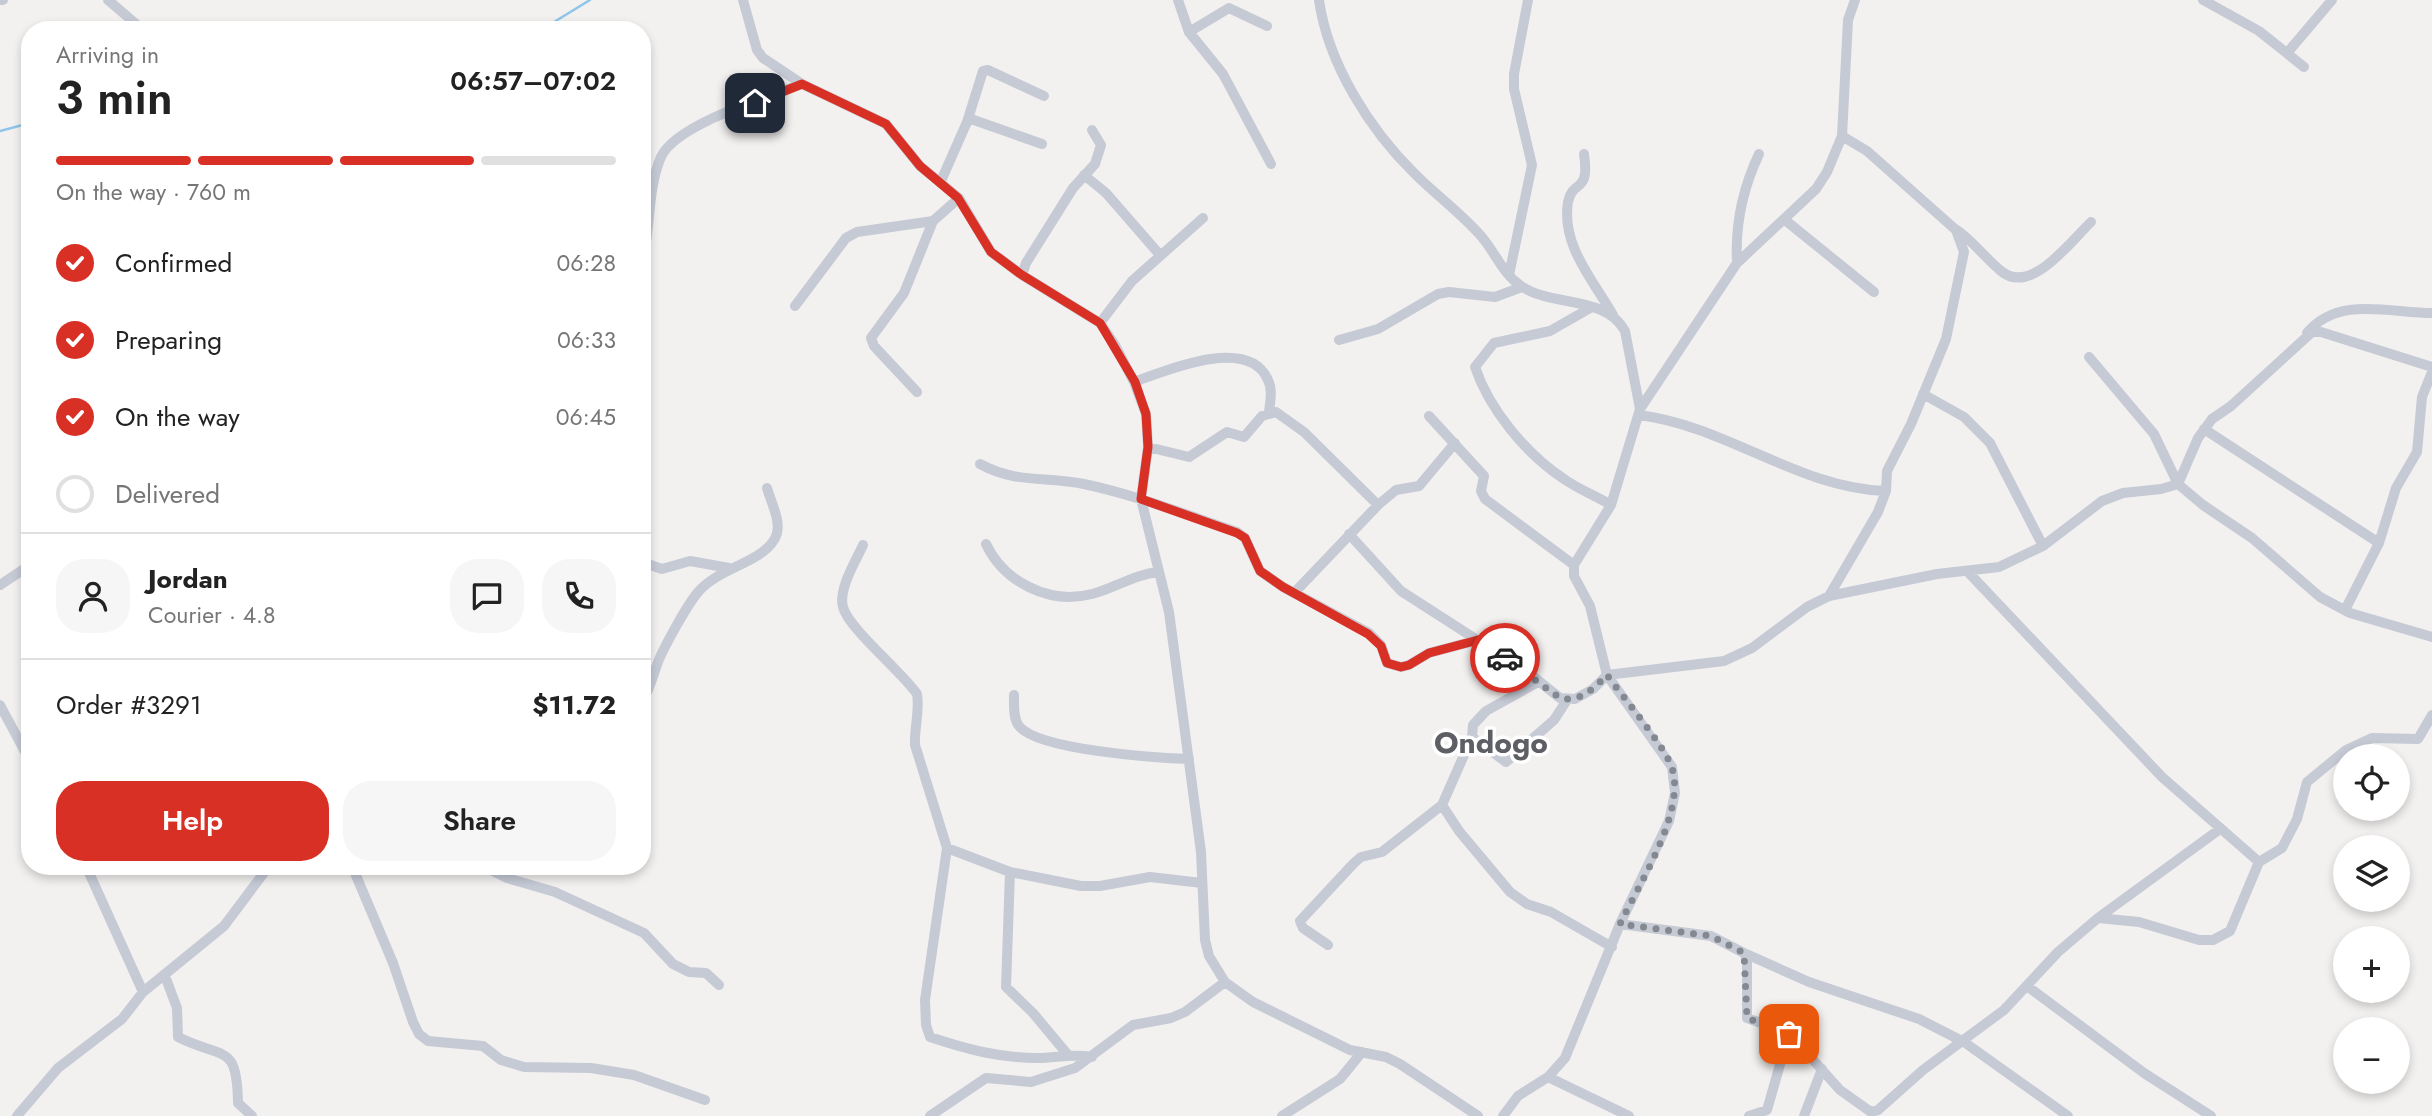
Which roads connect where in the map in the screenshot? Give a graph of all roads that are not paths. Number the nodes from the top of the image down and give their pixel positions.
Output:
1 (108, 0) edge
2 (743, 0) edge
3 (1178, 0) edge
4 (1319, 0) edge
5 (1528, 0) edge
6 (1855, 0) edge
7 (2203, 0) edge
8 (2332, 0) edge
9 (132, 21) edge
10 (1267, 26) dead end
11 (1189, 32) junction
12 (2288, 52) junction
13 (2304, 67) dead end
14 (802, 84) junction
15 (1044, 96) dead end
16 (967, 122) junction
17 (1092, 130) dead end
18 (1842, 136) junction
19 (1042, 144) dead end
20 (1759, 154) dead end
21 (1584, 155) dead end
22 (1271, 164) dead end
23 (1084, 175) junction
24 (941, 181) junction
25 (958, 198) junction
26 (651, 207) edge
27 (1203, 218) dead end
28 (1785, 220) junction
29 (933, 221) junction
30 (2091, 222) dead end
31 (1956, 230) junction
32 (1160, 255) junction
33 (1737, 263) junction
34 (1022, 275) junction
35 (1509, 275) junction
36 (1522, 287) junction
37 (1874, 292) dead end
38 (795, 306) dead end
39 (1592, 307) junction
40 (2432, 313) edge
41 (1613, 315) junction
42 (1100, 323) junction
43 (2305, 337) junction
44 (1339, 341) dead end
45 (2089, 356) dead end
46 (2432, 369) edge
47 (1135, 382) junction
48 (917, 392) dead end
49 (1923, 394) junction
50 (1269, 412) junction
51 (1639, 412) junction
52 (1429, 416) dead end
53 (2204, 429) junction
54 (1455, 443) junction
55 (1148, 447) junction
56 (980, 464) dead end
57 (2178, 484) junction
58 (767, 488) dead end
59 (1886, 491) junction
60 (1141, 499) junction
61 (1378, 505) junction
62 (1611, 505) junction
63 (1349, 534) junction
64 (2379, 543) junction
65 (986, 544) dead end
66 (863, 545) dead end
67 (2043, 547) junction
68 (651, 565) edge
69 (1574, 565) junction
70 (729, 568) junction
71 (21, 571) edge
72 (1159, 572) junction
73 (1968, 572) junction
74 (0, 585) edge
75 (1294, 593) junction
76 (1829, 596) junction
77 (2345, 611) junction
78 (2432, 637) edge
79 (1478, 640) junction
80 (1607, 675) junction
81 (1538, 682) junction
82 (651, 687) edge
83 (1014, 695) dead end
84 (1567, 699) junction
85 (0, 705) edge
86 (2432, 715) edge
87 (1472, 737) junction
88 (21, 744) edge
89 (1189, 759) junction
90 (1442, 805) junction
91 (2220, 829) junction
92 (947, 848) junction
93 (2259, 862) junction
94 (1010, 872) junction
95 (90, 875) edge
96 (262, 875) edge
97 (356, 875) edge
98 (501, 875) edge
99 (1202, 883) junction
100 (2098, 918) junction
101 (1620, 924) junction
102 (1328, 945) dead end
103 (1612, 947) junction
104 (1744, 953) junction
105 (165, 976) junction
106 (1225, 982) junction
107 (719, 985) dead end
108 (2027, 986) junction
109 (143, 992) junction
110 (1789, 1034) junction
111 (1964, 1042) junction
112 (1362, 1052) junction
113 (1068, 1055) junction
114 (1092, 1057) junction
115 (1822, 1069) junction
116 (1548, 1077) junction
117 (705, 1100) dead end
118 (17, 1116) edge
119 (252, 1116) edge
120 (930, 1116) edge
121 (1282, 1116) edge
122 (1478, 1116) edge
123 (1503, 1116) edge
124 (1629, 1116) edge
125 (1749, 1116) edge
126 (1804, 1116) edge
127 (2068, 1116) edge
128 (2211, 1116) edge

1 - 9 street
2 - 14 street
3 - 11 street
4 - 35 street
5 - 35 street
6 - 18 street
7 - 12 street
8 - 12 street
10 - 11 street
11 - 22 street
12 - 13 street
14 - 24 street
14 - 26 street
15 - 16 street
16 - 19 street
16 - 24 street
17 - 23 street
18 - 28 street
18 - 31 street
20 - 33 street
21 - 41 street
23 - 32 street
23 - 34 street
24 - 25 street
25 - 29 street
25 - 34 street
27 - 32 street
28 - 33 street
28 - 37 street
29 - 38 street
29 - 48 street
30 - 31 street
31 - 49 street
32 - 42 street
33 - 51 street
34 - 42 street
35 - 36 street
36 - 39 street
36 - 44 street
39 - 41 street
39 - 62 street
40 - 43 street
41 - 51 street
42 - 47 street
43 - 46 street
43 - 53 street
45 - 57 street
46 - 64 street
47 - 50 street
47 - 55 street
49 - 59 street
49 - 67 street
50 - 55 street
50 - 61 street
51 - 59 street
51 - 62 street
52 - 54 street
53 - 57 street
53 - 64 street
54 - 61 street
54 - 69 street
55 - 60 street
56 - 60 street
57 - 67 street
57 - 77 street
58 - 70 street
59 - 76 street
60 - 72 street
60 - 75 street
61 - 63 street
62 - 69 street
63 - 75 street
63 - 79 street
64 - 77 street
65 - 72 street
66 - 92 street
67 - 73 street
68 - 70 street
69 - 80 street
70 - 82 street
71 - 74 street
72 - 89 street
73 - 76 street
73 - 91 street
75 - 79 street
76 - 80 street
77 - 78 street
79 - 81 street
80 - 84 street
80 - 101 street
81 - 84 street
81 - 87 street
83 - 89 street
84 - 87 street
85 - 88 street
86 - 93 street
87 - 90 street
89 - 99 street
90 - 102 street
90 - 103 street
91 - 93 street
91 - 100 street
92 - 94 street
92 - 113 street
93 - 100 street
94 - 99 street
94 - 113 street
95 - 109 street
96 - 105 street
97 - 117 street
98 - 107 street
99 - 106 street
100 - 108 street
101 - 103 street
101 - 104 street
103 - 116 street
104 - 110 street
104 - 111 street
105 - 109 street
105 - 119 street
106 - 112 street
106 - 114 street
108 - 111 street
108 - 128 street
109 - 118 street
110 - 115 street
110 - 125 street
111 - 115 street
111 - 127 street
112 - 121 street
112 - 122 street
113 - 114 street
114 - 120 street
115 - 126 street
116 - 123 street
116 - 124 street

